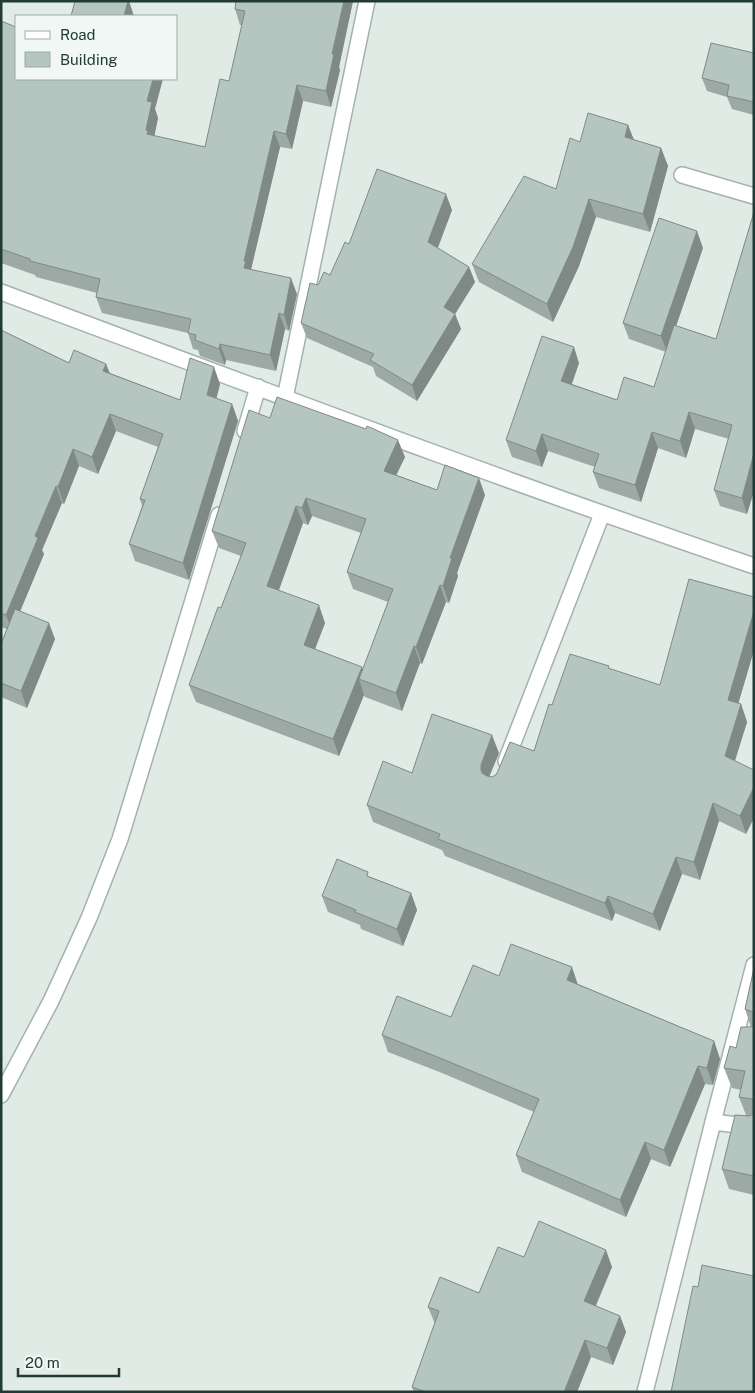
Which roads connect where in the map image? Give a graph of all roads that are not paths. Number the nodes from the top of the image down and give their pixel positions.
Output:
1 (367, 1) edge
2 (682, 175) dead end
3 (754, 196) edge
4 (1, 292) edge
5 (258, 387) junction
6 (284, 398) junction
7 (241, 444) edge
8 (224, 500) edge
9 (602, 514) junction
10 (754, 566) edge
11 (500, 776) edge
12 (754, 965) edge
13 (735, 1036) junction
14 (754, 1039) edge
15 (1, 1095) edge
16 (713, 1122) junction
17 (754, 1127) edge
18 (645, 1392) edge

1 - 6 street
2 - 3 street
4 - 5 street
5 - 6 street
5 - 7 street
6 - 9 street
8 - 15 street
9 - 10 street
9 - 11 street
12 - 13 street
13 - 14 street
13 - 16 street
16 - 17 street
16 - 18 street

